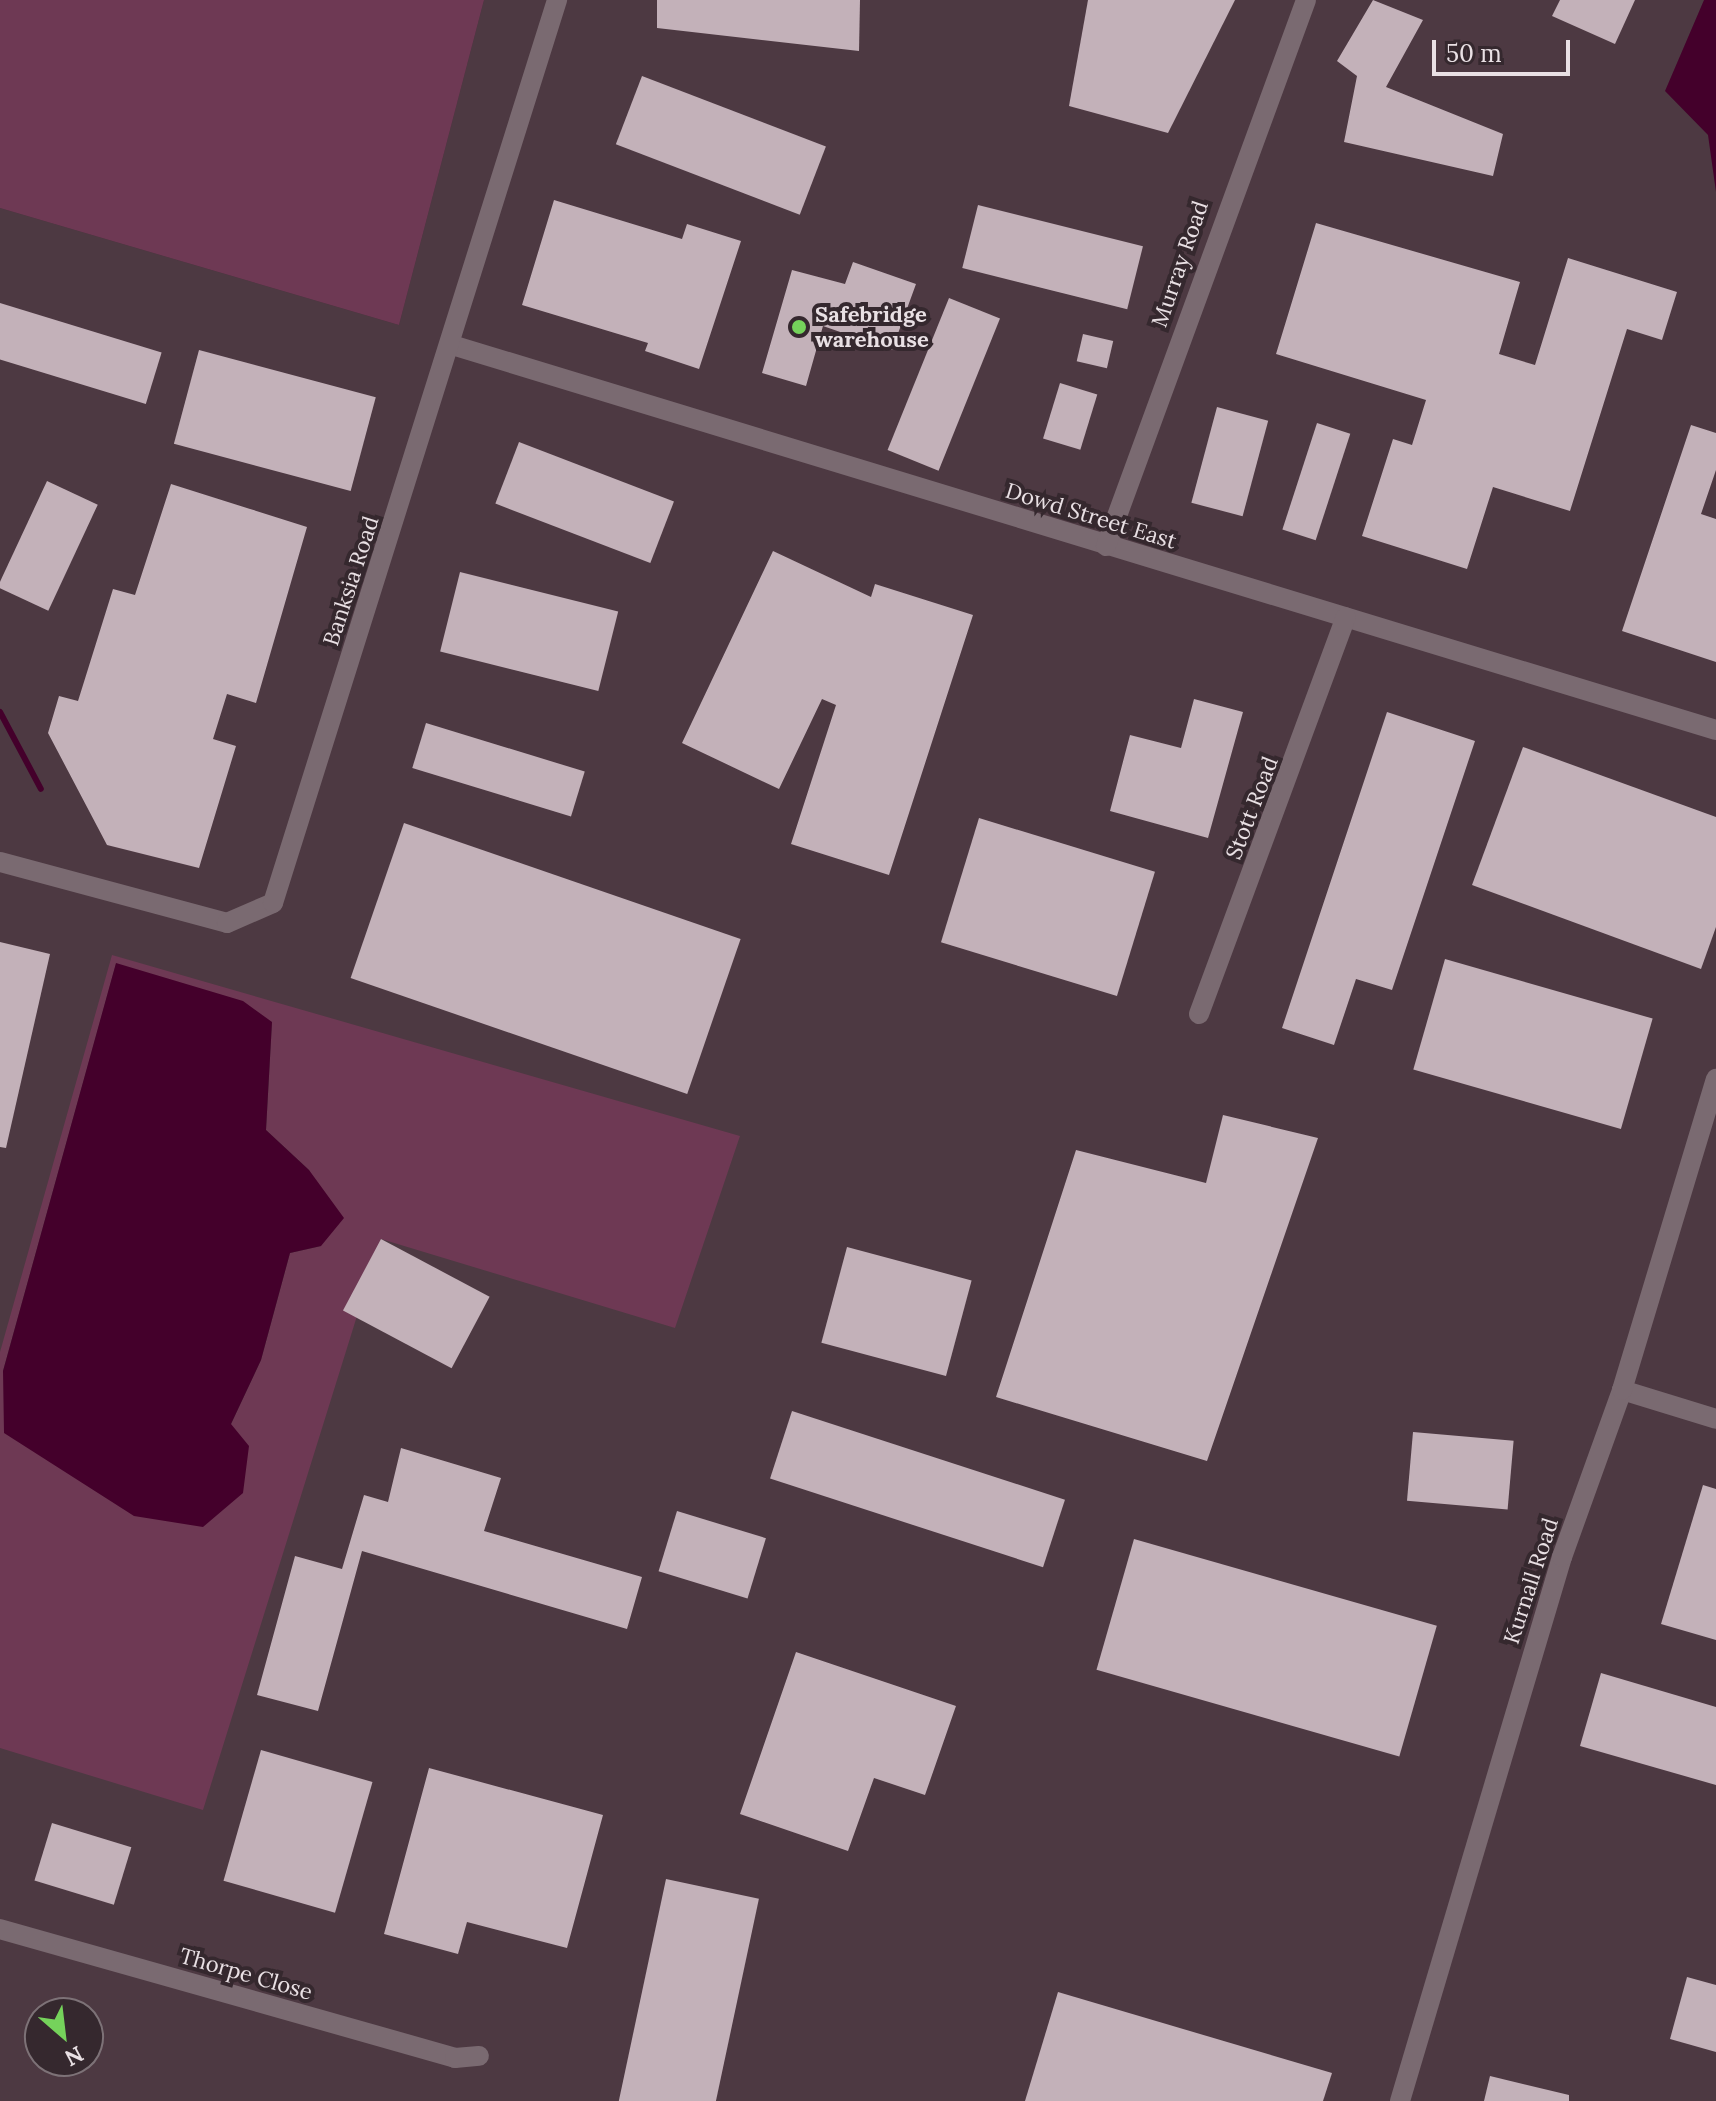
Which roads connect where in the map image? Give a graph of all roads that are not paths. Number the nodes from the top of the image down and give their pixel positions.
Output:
1 (557, 0) edge
2 (1306, 0) edge
3 (452, 345) junction
4 (1106, 546) junction
5 (1346, 617) junction
6 (1716, 730) edge
7 (0, 862) edge
8 (1199, 1014) dead end
9 (1716, 1079) edge
10 (1622, 1390) junction
11 (1716, 1419) edge
12 (0, 1929) edge
13 (479, 2056) dead end
14 (1400, 2101) edge

1 - 3 street, Banksia Road
2 - 4 street, Murray Road
3 - 4 street, Dowd Street East
3 - 7 street, Banksia Road
4 - 5 street, Dowd Street East
5 - 6 street, Dowd Street East
5 - 8 street, Stott Road
9 - 10 street, Kurnall Road
10 - 11 street
10 - 14 street, Kurnall Road
12 - 13 street, Thorpe Close

